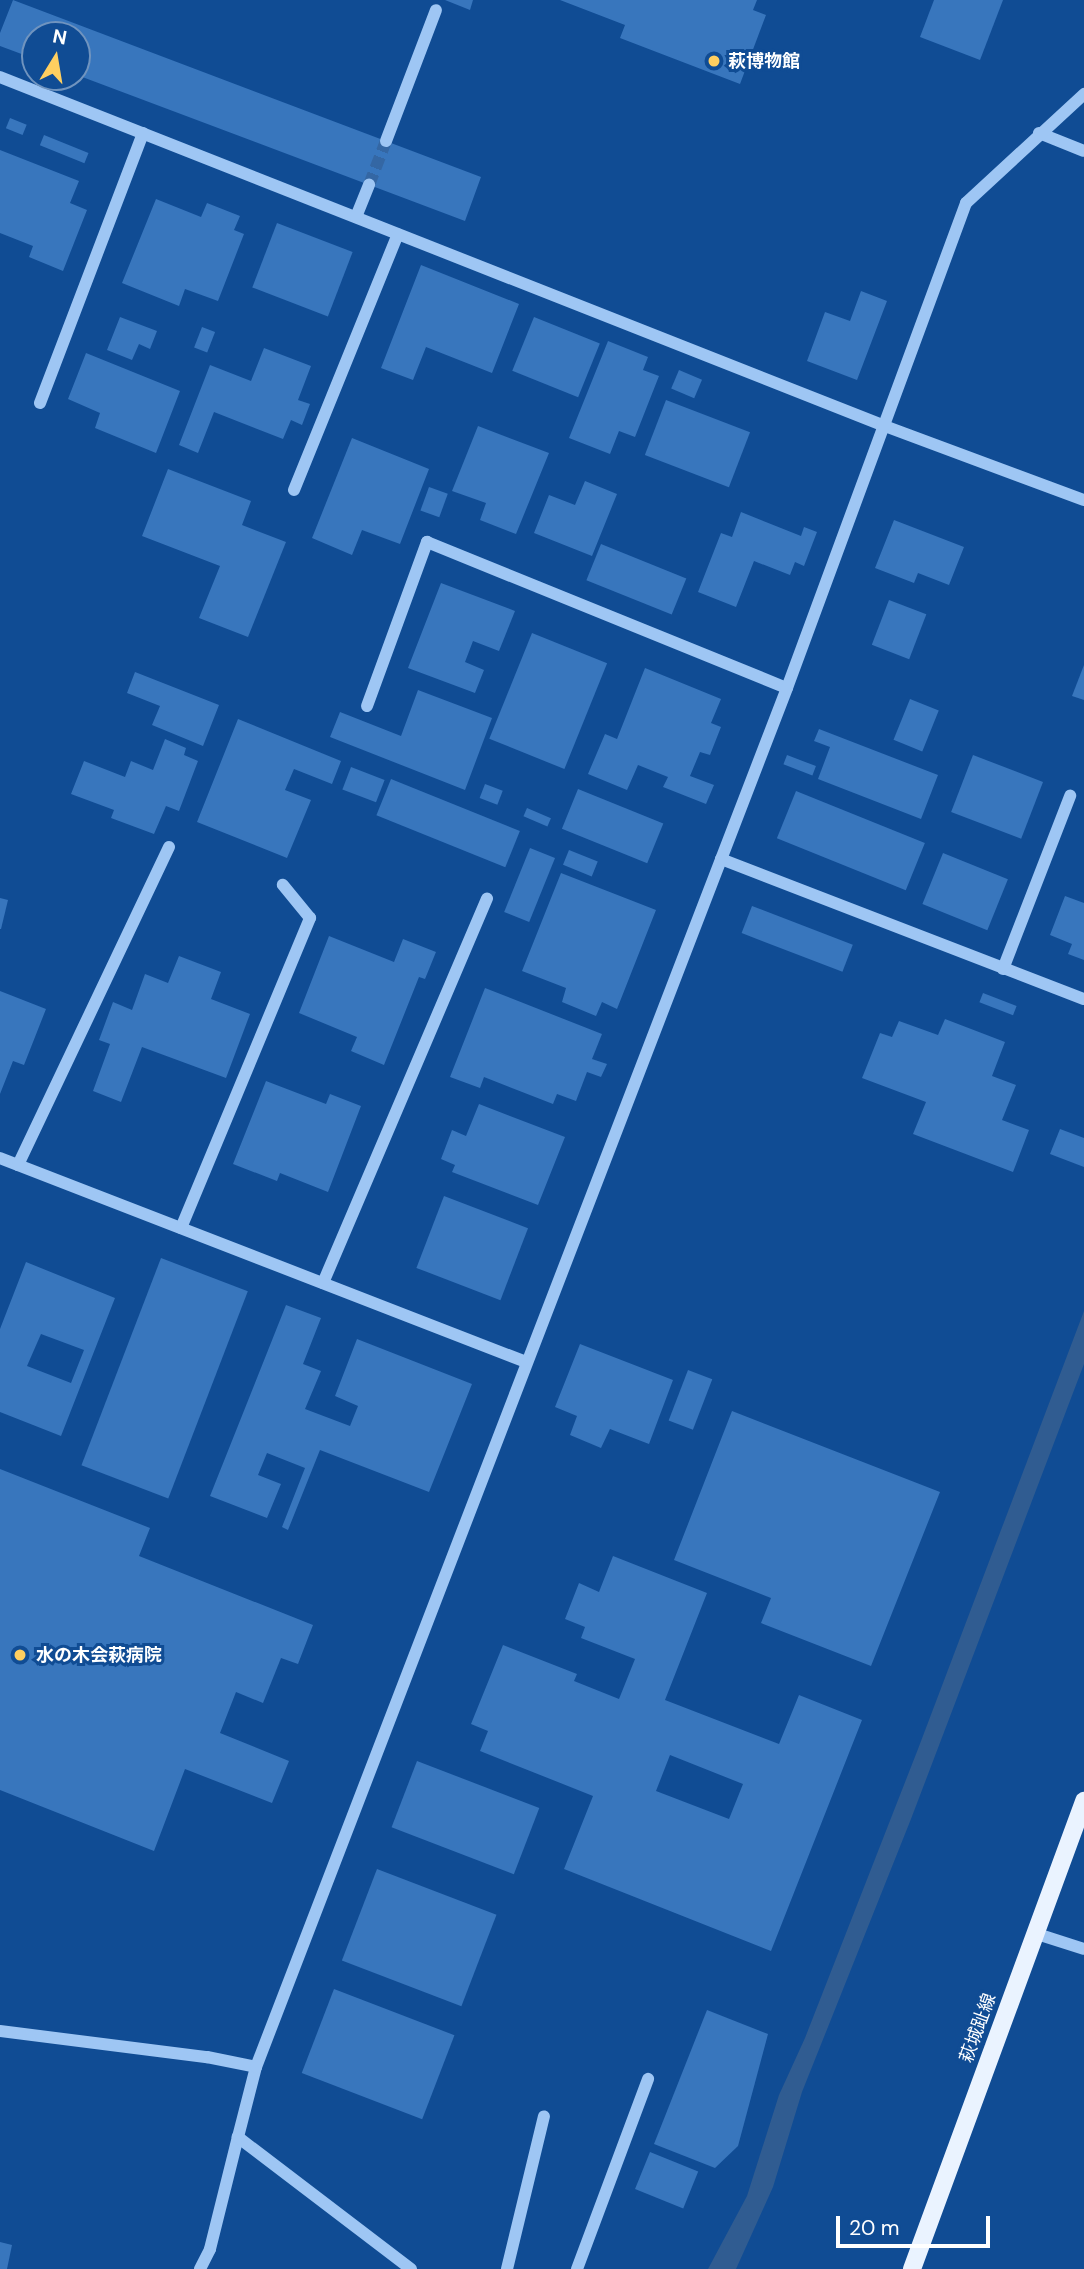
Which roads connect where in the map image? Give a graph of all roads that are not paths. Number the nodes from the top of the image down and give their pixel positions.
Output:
1 (436, 10) dead end
2 (0, 77) edge
3 (1084, 94) edge
4 (143, 133) junction
5 (1039, 133) junction
6 (386, 141) tunnel mouth
7 (1084, 151) edge
8 (369, 185) tunnel mouth
9 (356, 217) junction
10 (398, 234) junction
11 (40, 403) dead end
12 (882, 425) junction
13 (295, 490) dead end
14 (1084, 500) edge
15 (788, 688) junction
16 (367, 706) dead end
17 (1070, 796) dead end
18 (169, 848) dead end
19 (721, 859) junction
20 (283, 885) dead end
21 (487, 899) dead end
22 (1003, 969) junction
23 (1084, 999) edge
24 (0, 1158) edge
25 (18, 1164) junction
26 (181, 1228) junction
27 (323, 1283) junction
28 (526, 1362) junction
29 (1084, 1801) edge
30 (1034, 1933) junction
31 (1084, 1949) edge
32 (0, 2031) edge
33 (256, 2067) junction
34 (648, 2079) dead end
35 (544, 2116) dead end
36 (238, 2137) junction
37 (200, 2269) edge
38 (411, 2269) edge
39 (507, 2269) edge
40 (577, 2269) edge
41 (912, 2269) edge

1 - 6 street
2 - 4 street
3 - 5 street
4 - 9 street
4 - 11 street
5 - 7 street
5 - 12 street
8 - 9 street
9 - 10 street
10 - 12 street
10 - 13 street
12 - 14 street
12 - 15 street
15 - 16 street
15 - 19 street
17 - 22 street
18 - 25 street
19 - 22 street
19 - 28 street
20 - 26 street
21 - 27 street
22 - 23 street
24 - 25 street
25 - 26 street
26 - 27 street
27 - 28 street
28 - 33 street
29 - 30 main road, 萩城趾線
30 - 31 street
30 - 41 main road, 萩城趾線
32 - 33 street
33 - 36 street
34 - 40 street
35 - 39 street
36 - 37 street
36 - 38 street

